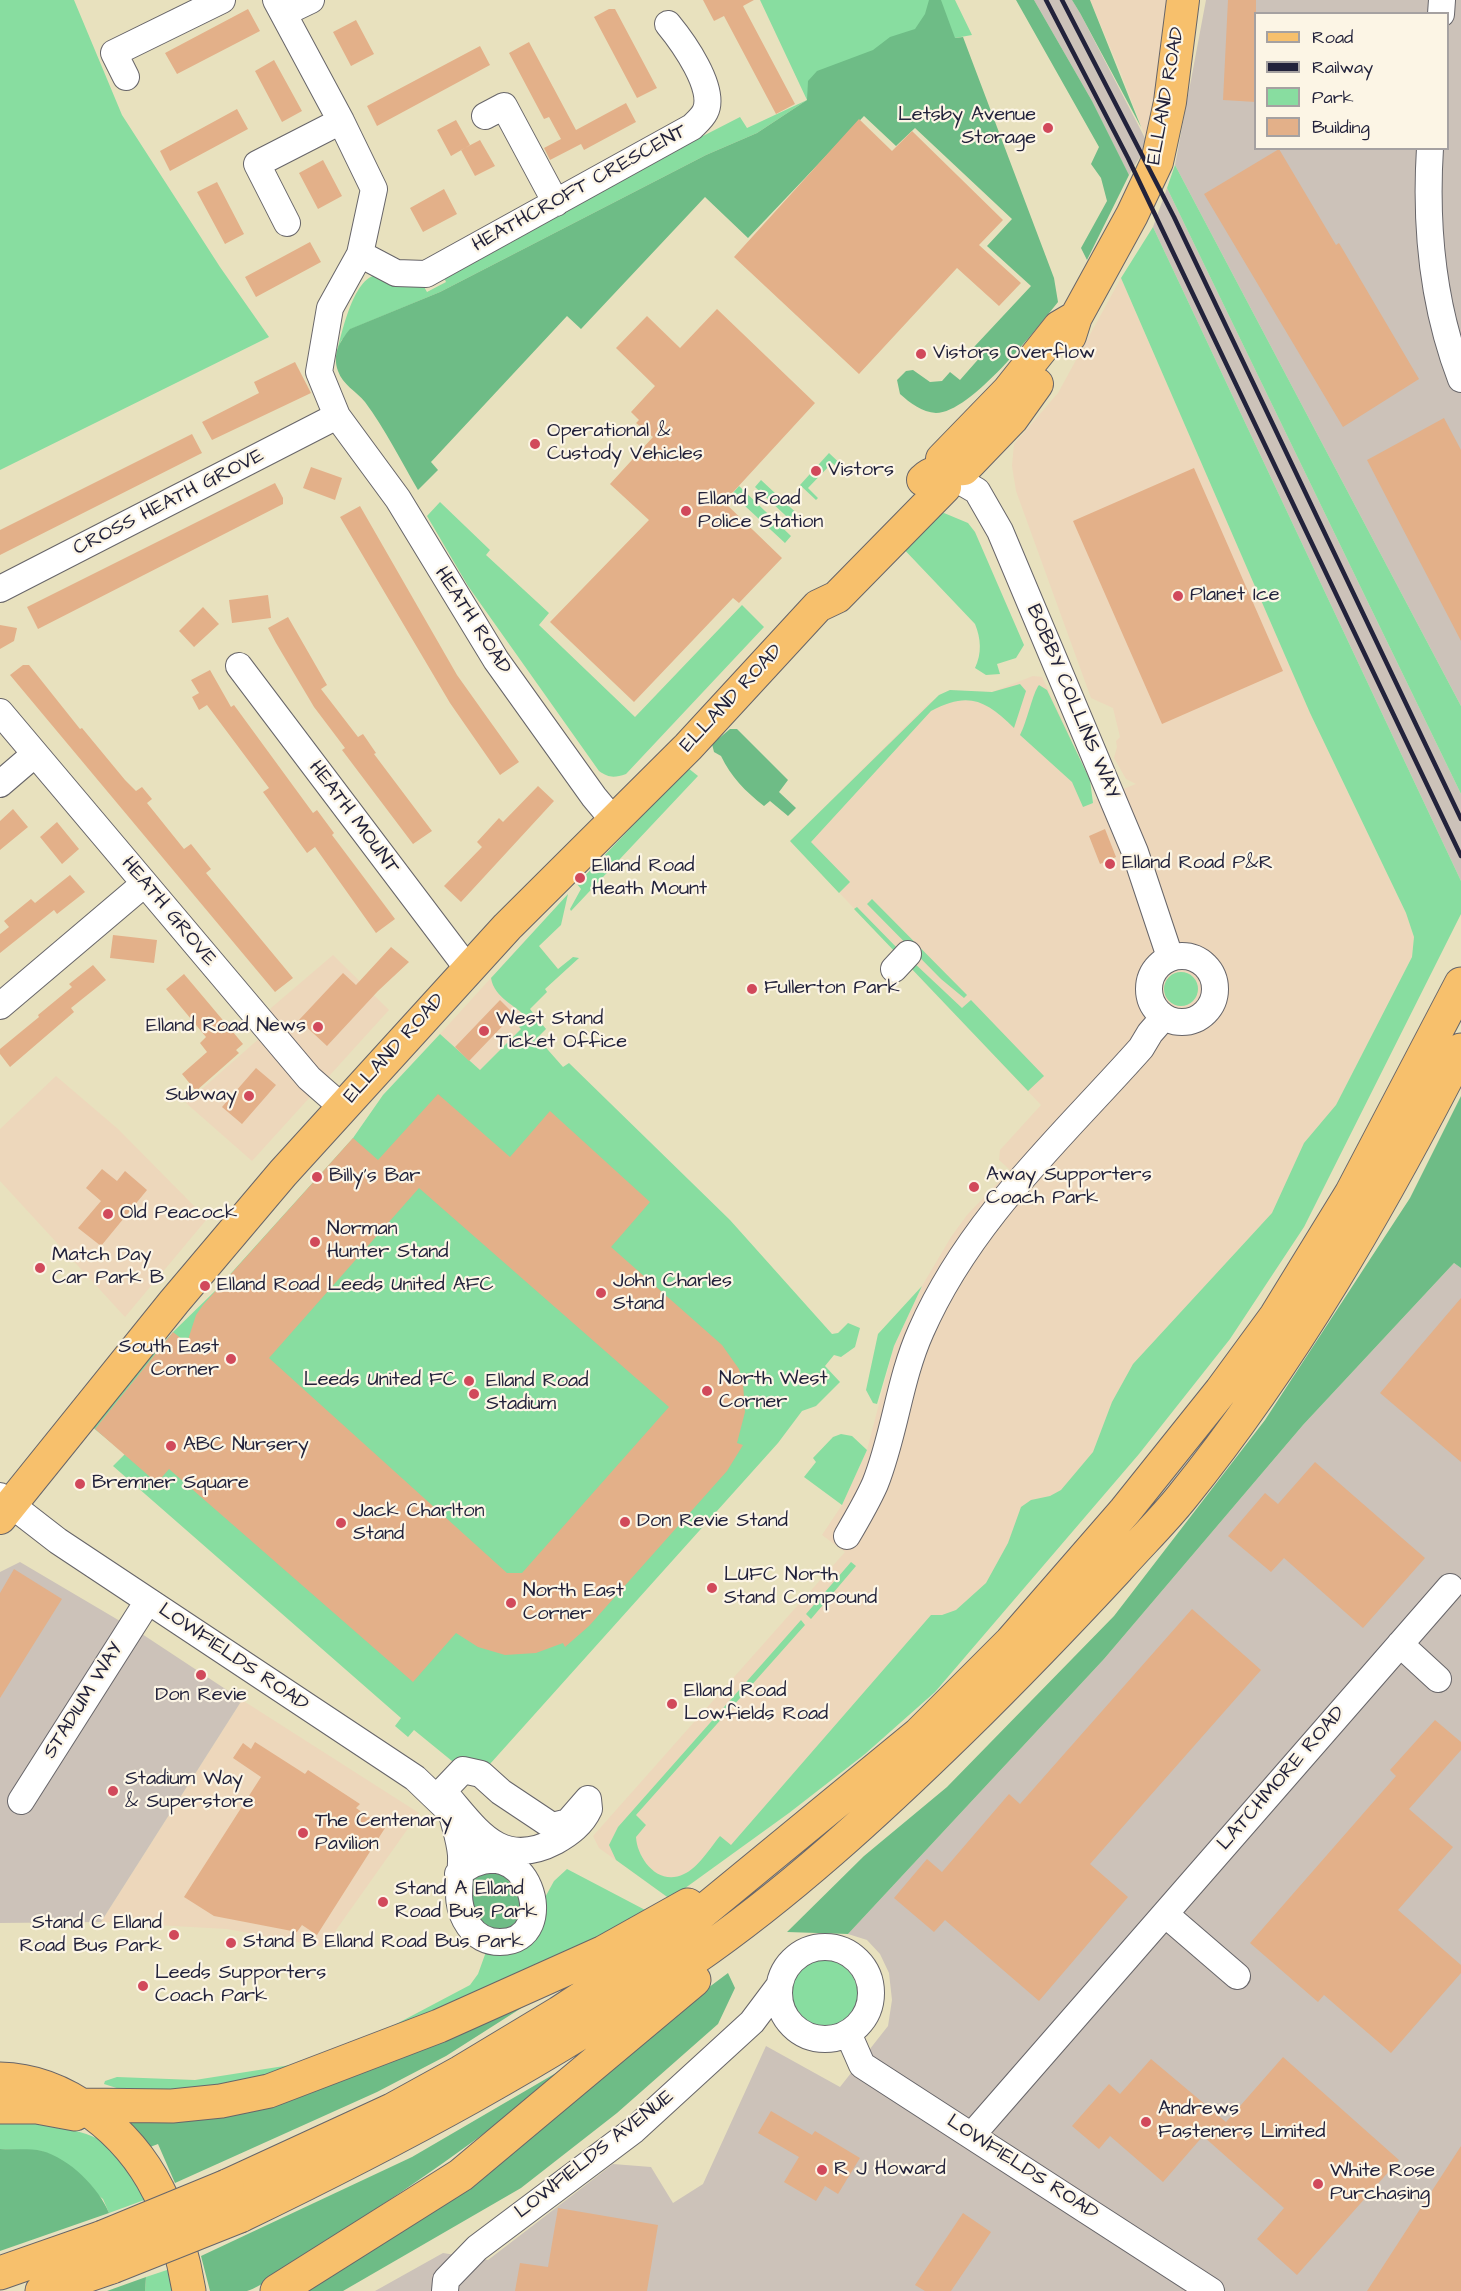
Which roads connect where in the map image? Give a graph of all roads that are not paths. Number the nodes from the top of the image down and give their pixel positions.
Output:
1 (222, 0) edge
2 (311, 0) edge
3 (1183, 0) edge
4 (280, 7) edge
5 (668, 24) dead end
6 (126, 77) dead end
7 (486, 116) dead end
8 (341, 121) junction
9 (1430, 150) edge
10 (556, 203) junction
11 (287, 224) dead end
12 (360, 254) junction
13 (1461, 379) edge
14 (337, 416) junction
15 (941, 470) junction
16 (0, 589) edge
17 (239, 666) dead end
18 (0, 712) edge
19 (35, 754) junction
20 (0, 784) edge
21 (614, 821) junction
22 (144, 884) junction
23 (1170, 957) junction
24 (468, 969) junction
25 (1461, 984) edge
26 (0, 1006) edge
27 (1164, 1017) junction
28 (1461, 1050) edge
29 (342, 1107) junction
30 (4, 1506) edge
31 (847, 1536) dead end
32 (1450, 1587) dead end
33 (148, 1601) junction
34 (1400, 1644) junction
35 (1438, 1679) dead end
36 (462, 1770) joint
37 (21, 1801) dead end
38 (452, 1814) junction
39 (486, 1854) junction
40 (459, 1874) junction
41 (1164, 1914) junction
42 (655, 1935) junction
43 (696, 1967) junction
44 (1237, 1976) dead end
45 (779, 1986) junction
46 (752, 2022) junction
47 (791, 2024) junction
48 (848, 2033) junction
49 (7, 2074) edge
50 (0, 2107) edge
51 (91, 2112) junction
52 (972, 2135) junction
53 (107, 2252) junction
54 (0, 2273) edge
55 (285, 2288) edge
56 (42, 2291) edge
57 (189, 2291) edge
58 (445, 2291) edge
59 (1211, 2291) edge

1 - 6 street
2 - 4 street
3 - 15 main road, ELLAND ROAD
4 - 8 street, HEATH ROAD
5 - 10 street, HEATHCROFT CRESCENT
7 - 10 street
8 - 11 street
8 - 12 street, HEATH ROAD
9 - 13 street
10 - 12 street, HEATHCROFT CRESCENT
12 - 14 street, HEATH ROAD
14 - 16 street, CROSS HEATH GROVE
14 - 21 street, HEATH ROAD
15 - 21 main road, ELLAND ROAD
15 - 23 street, BOBBY COLLINS WAY
17 - 24 street, HEATH MOUNT
18 - 19 street, HEATH GROVE
19 - 20 street
19 - 22 street, HEATH GROVE
21 - 24 main road, ELLAND ROAD
22 - 26 street
22 - 29 street, HEATH GROVE
23 - 27 street
23 - 27 street
24 - 29 main road, ELLAND ROAD
25 - 42 highway
27 - 31 street
28 - 43 highway
29 - 30 main road, ELLAND ROAD
30 - 33 street, LOWFIELDS ROAD
32 - 34 street, LATCHMORE ROAD
33 - 37 street, STADIUM WAY
33 - 38 street, LOWFIELDS ROAD
34 - 35 street
34 - 41 street, LATCHMORE ROAD
36 - 36 street
38 - 39 street, LOWFIELDS ROAD
38 - 40 street, LOWFIELDS ROAD
39 - 40 street
39 - 40 street, LOWFIELDS ROAD
41 - 44 street
41 - 52 street, LATCHMORE ROAD
42 - 51 highway
42 - 53 highway, bridge
43 - 53 highway, bridge
43 - 55 highway
45 - 46 street, LOWFIELDS AVENUE
45 - 47 street
45 - 48 street
46 - 47 street
46 - 58 street, LOWFIELDS AVENUE
47 - 48 street
48 - 52 street, LOWFIELDS ROAD
49 - 51 highway
50 - 51 highway
51 - 57 highway
52 - 59 street, LOWFIELDS ROAD
53 - 54 highway
53 - 56 highway

